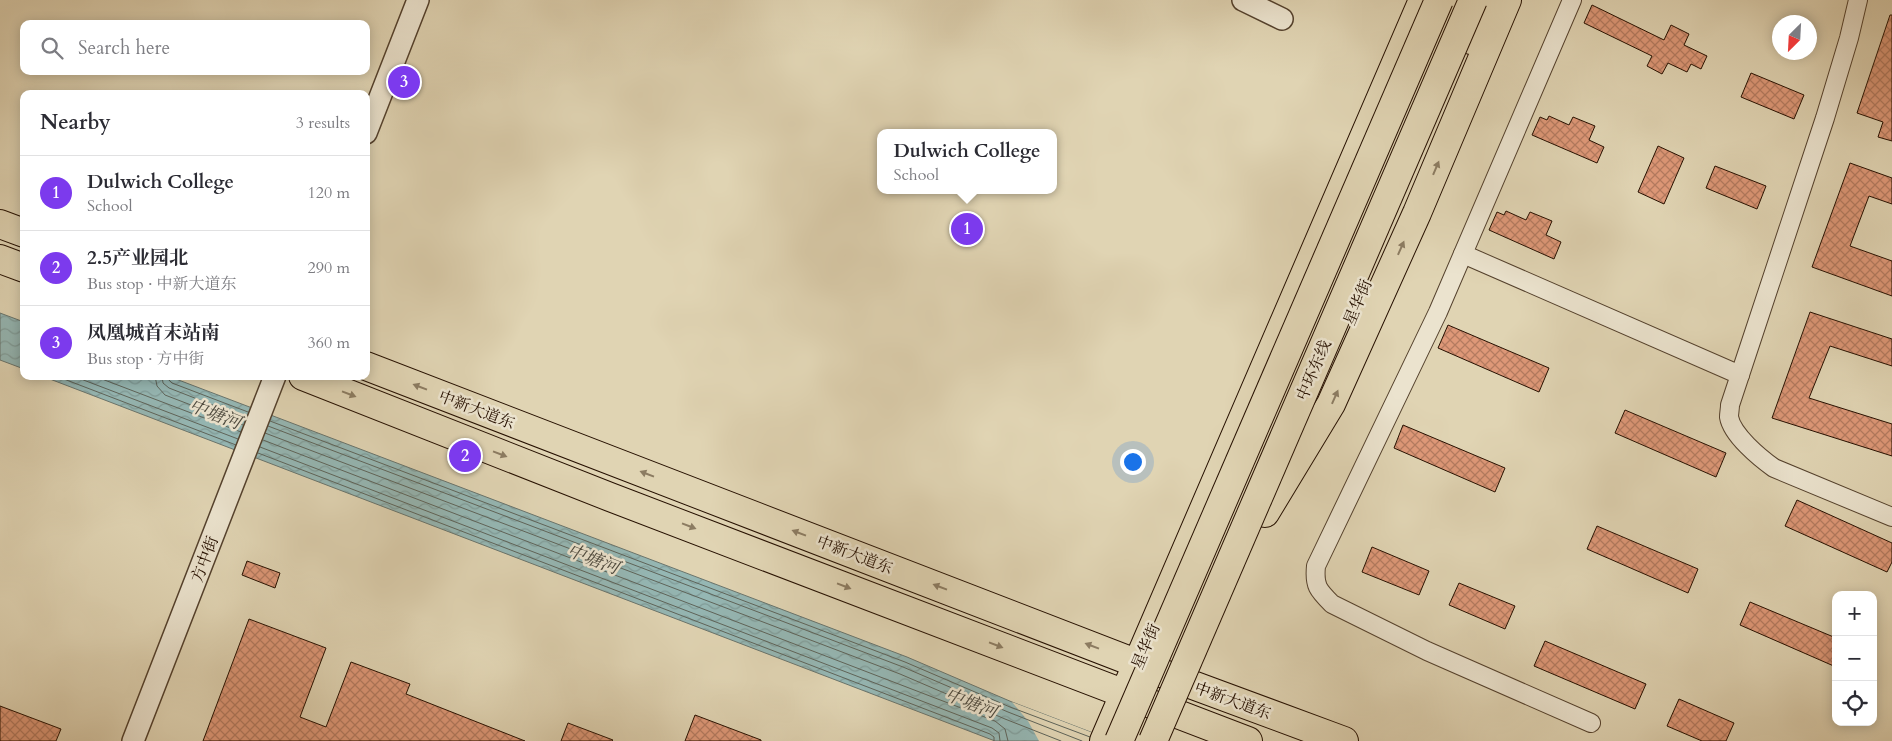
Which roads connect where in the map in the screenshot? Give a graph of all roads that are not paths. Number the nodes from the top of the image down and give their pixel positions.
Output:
1 (418, 0) edge
2 (1243, 0) edge
3 (1423, 0) edge
4 (1439, 0) edge
5 (1473, 0) edge
6 (1488, 0) edge
7 (1507, 0) edge
8 (1572, 0) edge
9 (1858, 0) edge
10 (1282, 19) dead end
11 (370, 123) edge
12 (0, 224) edge
13 (20, 232) edge
14 (1463, 254) junction
15 (0, 259) edge
16 (20, 266) edge
17 (370, 368) edge
18 (1740, 375) junction
19 (274, 380) edge
20 (314, 380) edge
21 (1265, 513) junction
22 (1892, 517) edge
23 (1137, 664) junction
24 (1190, 684) junction
25 (1124, 694) junction
26 (1178, 714) junction
27 (1591, 723) dead end
28 (1110, 740) edge
29 (133, 741) edge
30 (1152, 741) edge
31 (1166, 741) edge
32 (1248, 741) edge
33 (1344, 741) edge

1 - 11 street
2 - 10 street
3 - 23 main road, 星华街
4 - 28 main road, 中环东线, bridge
5 - 30 main road, 中环东线, bridge
6 - 21 main road, 星华街
21 -> 7 main road
8 - 14 street
9 - 18 street
12 - 13 main road
14 - 18 street
14 - 27 street
15 - 16 main road
23 -> 17 main road, 中新大道东
18 - 22 street
19 - 29 street, 方中街
20 -> 25 main road, 中新大道东
21 - 24 main road, 星华街
23 - 24 main road, 中新大道东
23 - 25 main road, 星华街
24 - 26 main road, 星华街
24 - 33 main road, 中新大道东
25 - 26 main road, 中新大道东
25 - 28 main road, 星华街
26 - 31 main road, 星华街
26 - 32 main road, 中新大道东

